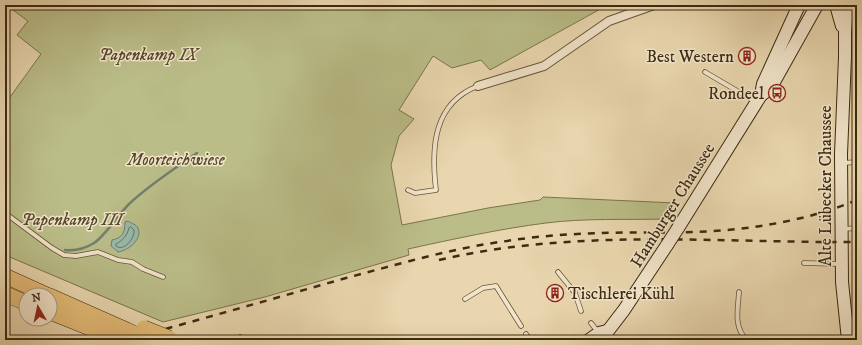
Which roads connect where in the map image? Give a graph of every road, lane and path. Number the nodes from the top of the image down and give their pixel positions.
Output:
1 (654, 5) edge
2 (799, 5) edge
3 (817, 5) edge
4 (836, 5) edge
5 (847, 5) edge
6 (845, 33) junction
7 (705, 72) dead end
8 (478, 86) joint
9 (759, 99) junction
10 (857, 162) edge
11 (841, 163) junction
12 (408, 190) dead end
13 (5, 213) edge
14 (857, 228) edge
15 (842, 230) junction
16 (804, 263) dead end
17 (842, 264) junction
18 (558, 272) dead end
19 (5, 276) edge
20 (163, 277) dead end
21 (29, 287) edge
22 (739, 292) dead end
23 (5, 294) edge
24 (18, 299) edge
25 (465, 299) dead end
26 (58, 300) edge
27 (82, 310) junction
28 (581, 311) dead end
29 (58, 316) edge
30 (591, 323) dead end
31 (521, 326) dead end
32 (145, 334) edge
33 (526, 334) dead end
34 (603, 334) edge
35 (112, 337) edge
36 (171, 339) edge
37 (530, 340) edge
38 (589, 340) edge
39 (747, 340) edge
40 (848, 340) edge

1 - 8 street
2 - 9 main road, Hamburger Chaussee
3 - 9 main road, Hamburger Chaussee
4 - 6 main road, Alte Lübecker Chaussee
5 - 6 main road, Alte Lübecker Chaussee
6 - 11 main road, Alte Lübecker Chaussee
7 - 9 lane
8 - 12 lane
9 - 34 main road, Hamburger Chaussee, bridge
10 - 11 lane
11 - 15 main road, Alte Lübecker Chaussee
13 - 20 lane
14 - 15 lane
15 - 17 main road, Alte Lübecker Chaussee
16 - 17 lane
17 - 40 main road, Alte Lübecker Chaussee
18 - 28 lane
19 - 21 highway
22 - 39 lane
23 - 24 highway
25 - 31 lane
26 - 27 highway
27 - 32 highway
27 - 35 highway
29 - 35 highway
30 - 34 lane
32 - 35 highway, bridge
32 - 36 highway, bridge
33 - 37 lane
34 - 38 main road, Hamburger Chaussee

